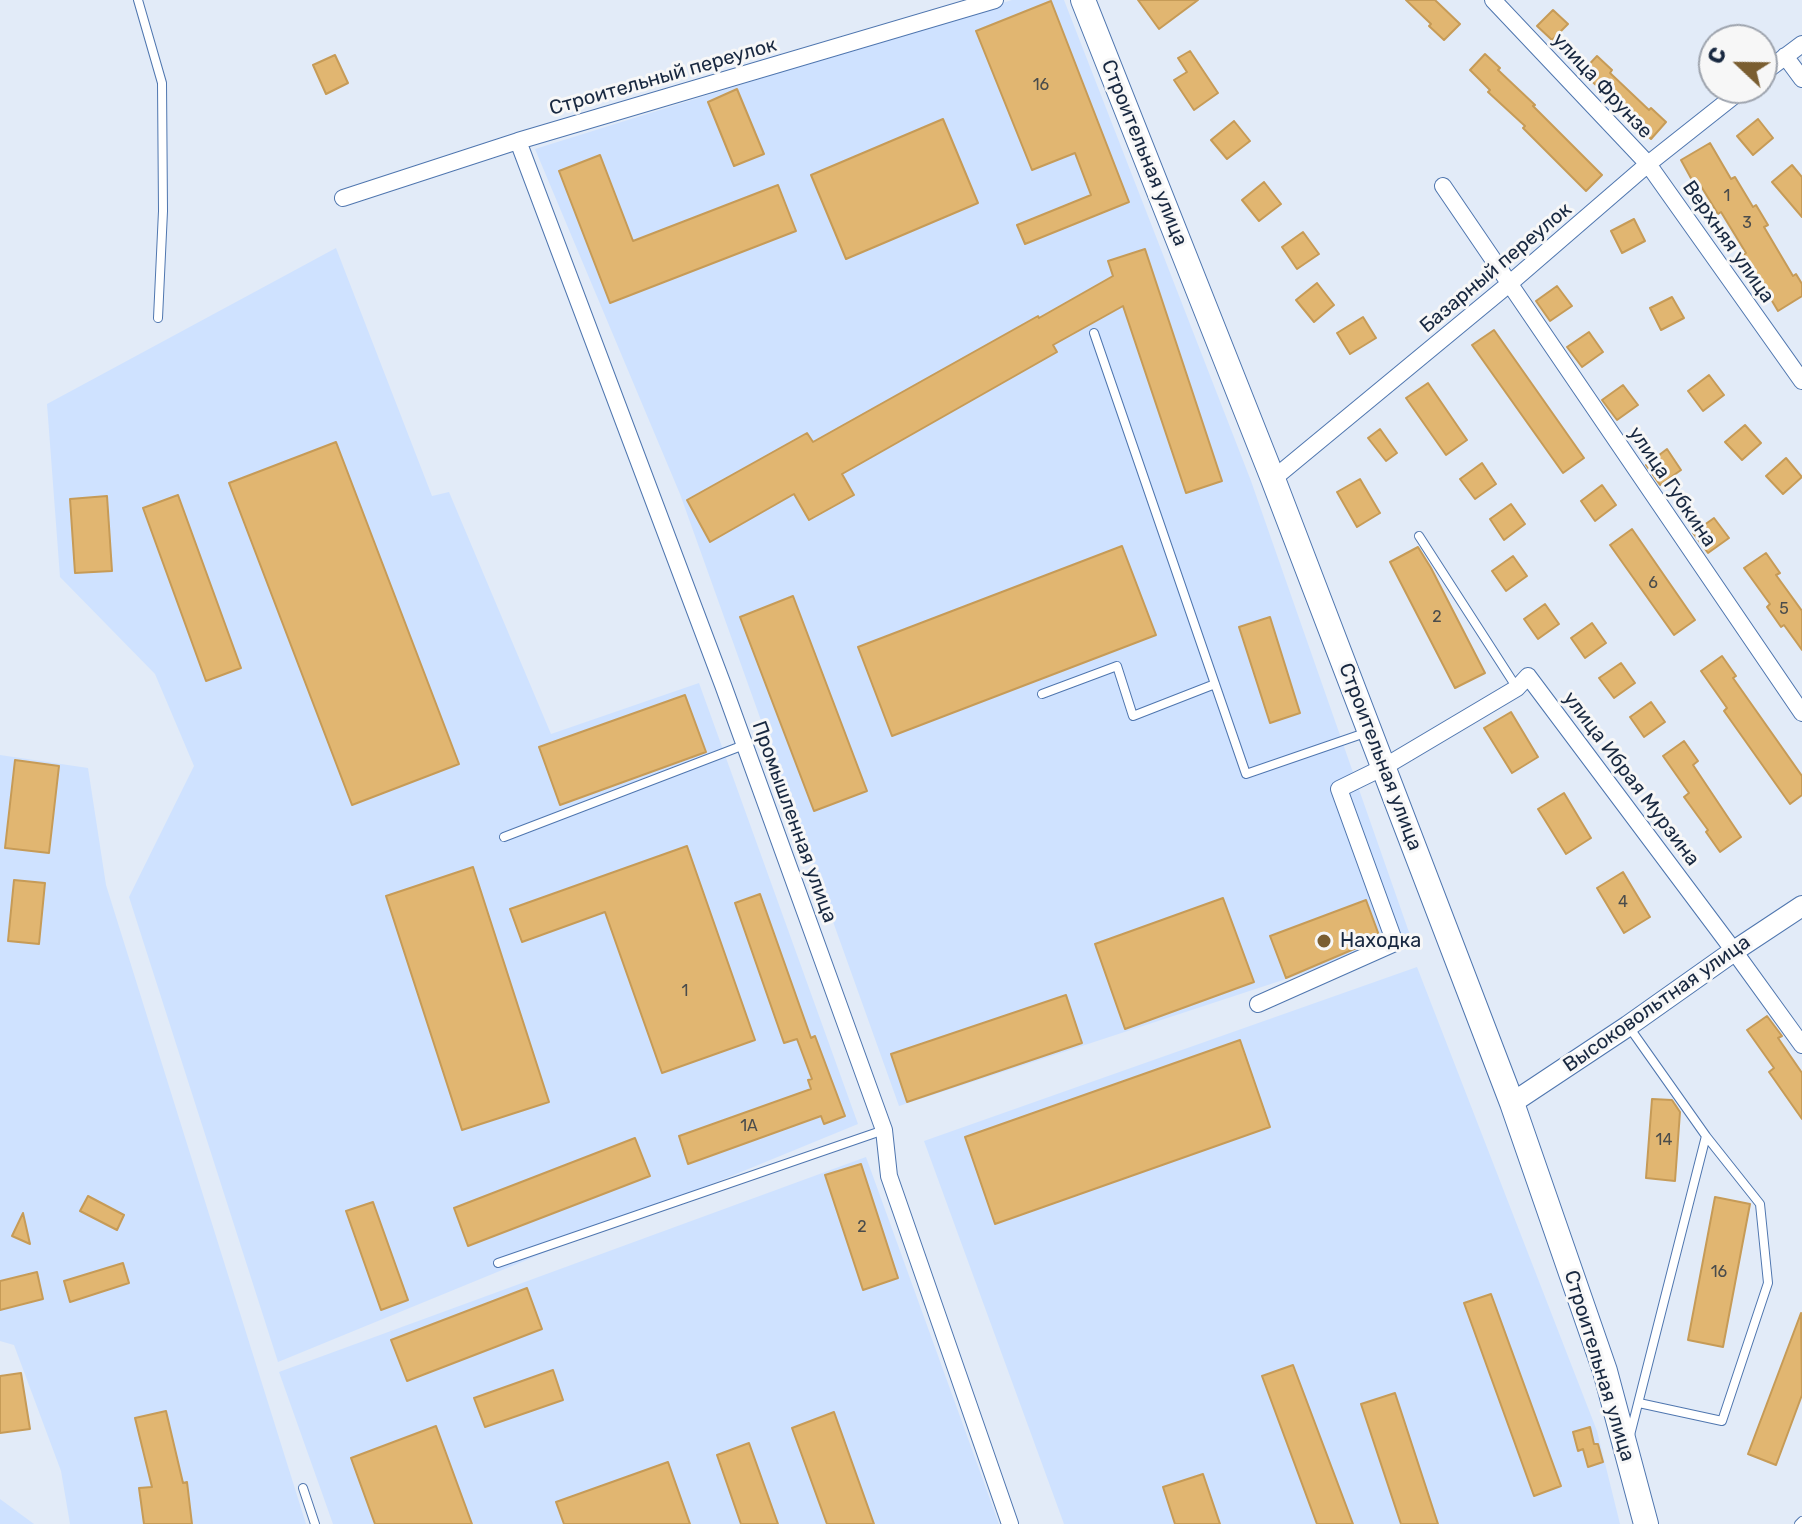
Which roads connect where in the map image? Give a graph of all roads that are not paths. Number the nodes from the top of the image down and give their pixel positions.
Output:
1 (138, 0) edge
2 (995, 0) edge
3 (1083, 0) edge
4 (1493, 0) edge
5 (1802, 44) edge
6 (1785, 56) junction
7 (1778, 61) edge
8 (1802, 79) edge
9 (1724, 104) edge
10 (518, 141) junction
11 (1648, 164) junction
12 (1443, 186) dead end
13 (343, 198) dead end
14 (1509, 284) junction
15 (158, 318) dead end
16 (1094, 333) dead end
17 (1802, 381) edge
18 (1273, 479) junction
19 (1419, 536) dead end
20 (1215, 684) junction
21 (1517, 688) junction
22 (1042, 694) dead end
23 (1802, 713) edge
24 (1370, 731) junction
25 (744, 745) junction
26 (1384, 767) junction
27 (504, 837) dead end
28 (1802, 906) edge
29 (1734, 951) junction
30 (1258, 1004) dead end
31 (1628, 1026) junction
32 (1802, 1045) edge
33 (1512, 1103) junction
34 (884, 1130) junction
35 (1706, 1136) junction
36 (498, 1263) dead end
37 (1639, 1403) junction
38 (1626, 1452) junction
39 (303, 1488) dead end
40 (315, 1524) edge
41 (1010, 1524) edge
42 (1646, 1524) edge

1 - 15 lane
2 - 10 street, Строительный переулок
3 - 18 main road, Строительная улица
4 - 11 street, улица Фрунзе
5 - 6 street
6 - 7 street
6 - 8 street
9 - 11 street, Базарный переулок
10 - 13 street, Строительный переулок
10 - 25 street, Промышленная улица
11 - 14 street, Базарный переулок
11 - 17 street, Верхняя улица
12 - 14 street, улица Губкина
14 - 18 street, Базарный переулок
14 - 23 street, улица Губкина
16 - 20 lane
18 - 24 main road, Строительная улица
19 - 21 lane
20 - 22 lane
20 - 24 lane
21 - 26 street
21 - 29 street, улица Ибрая Мурзина
24 - 26 main road, Строительная улица
25 - 27 lane
25 - 34 street, Промышленная улица
26 - 30 street
26 - 33 main road, Строительная улица
28 - 29 street, Высоковольтная улица
29 - 31 street, Высоковольтная улица
29 - 32 street, улица Ибрая Мурзина
31 - 33 street, Высоковольтная улица
31 - 35 lane
33 - 38 main road, Строительная улица
34 - 36 lane
34 - 41 street, Промышленная улица
35 - 37 lane
35 - 37 lane
37 - 38 lane
38 - 42 main road, Строительная улица
39 - 40 lane

